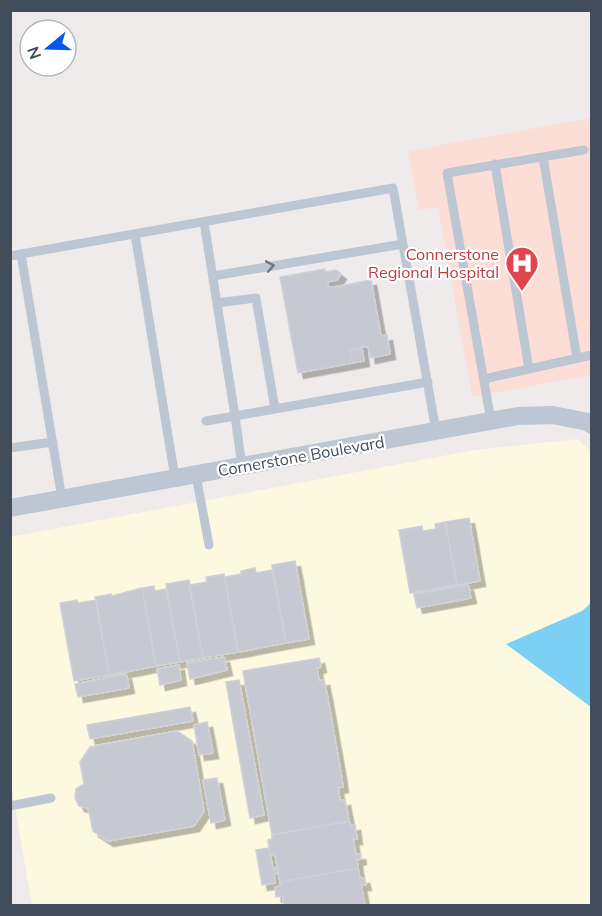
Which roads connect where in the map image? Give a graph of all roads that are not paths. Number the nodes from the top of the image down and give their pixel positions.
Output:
1 (584, 150) dead end
2 (543, 157) junction
3 (495, 165) junction
4 (204, 222) junction
5 (135, 234) junction
6 (403, 243) junction
7 (21, 254) junction
8 (10, 256) edge
9 (213, 276) junction
10 (217, 303) junction
11 (591, 355) edge
12 (577, 358) junction
13 (529, 369) junction
14 (484, 380) junction
15 (428, 382) junction
16 (275, 409) junction
17 (235, 417) junction
18 (206, 421) dead end
19 (491, 421) junction
20 (591, 425) edge
21 (436, 431) junction
22 (52, 442) junction
23 (10, 448) edge
24 (243, 466) junction
25 (196, 475) junction
26 (175, 478) junction
27 (62, 498) junction
28 (10, 508) edge
29 (209, 545) dead end
30 (51, 798) dead end
31 (10, 806) edge

1 - 2 lane
2 - 3 lane
2 - 12 lane
3 - 13 lane
3 - 14 lane
4 - 5 lane
4 - 6 lane
4 - 9 lane
5 - 7 lane
5 - 26 lane
9 -> 6 lane
6 - 15 lane
7 - 8 lane
7 - 22 lane
9 - 10 lane
10 - 16 lane
10 - 17 lane
11 - 12 lane
12 - 13 lane
13 - 14 lane
14 - 19 lane
15 - 16 lane
15 - 21 lane
16 - 17 lane
17 - 18 lane
17 - 24 lane
19 - 20 street, Cornerstone Boulevard
19 - 21 street, Cornerstone Boulevard
21 - 24 street, Cornerstone Boulevard
22 - 23 lane
22 - 27 lane
24 - 25 street, Cornerstone Boulevard
25 - 26 street, Cornerstone Boulevard
25 - 29 lane
26 - 27 street, Cornerstone Boulevard
27 - 28 street, Cornerstone Boulevard
30 - 31 lane

